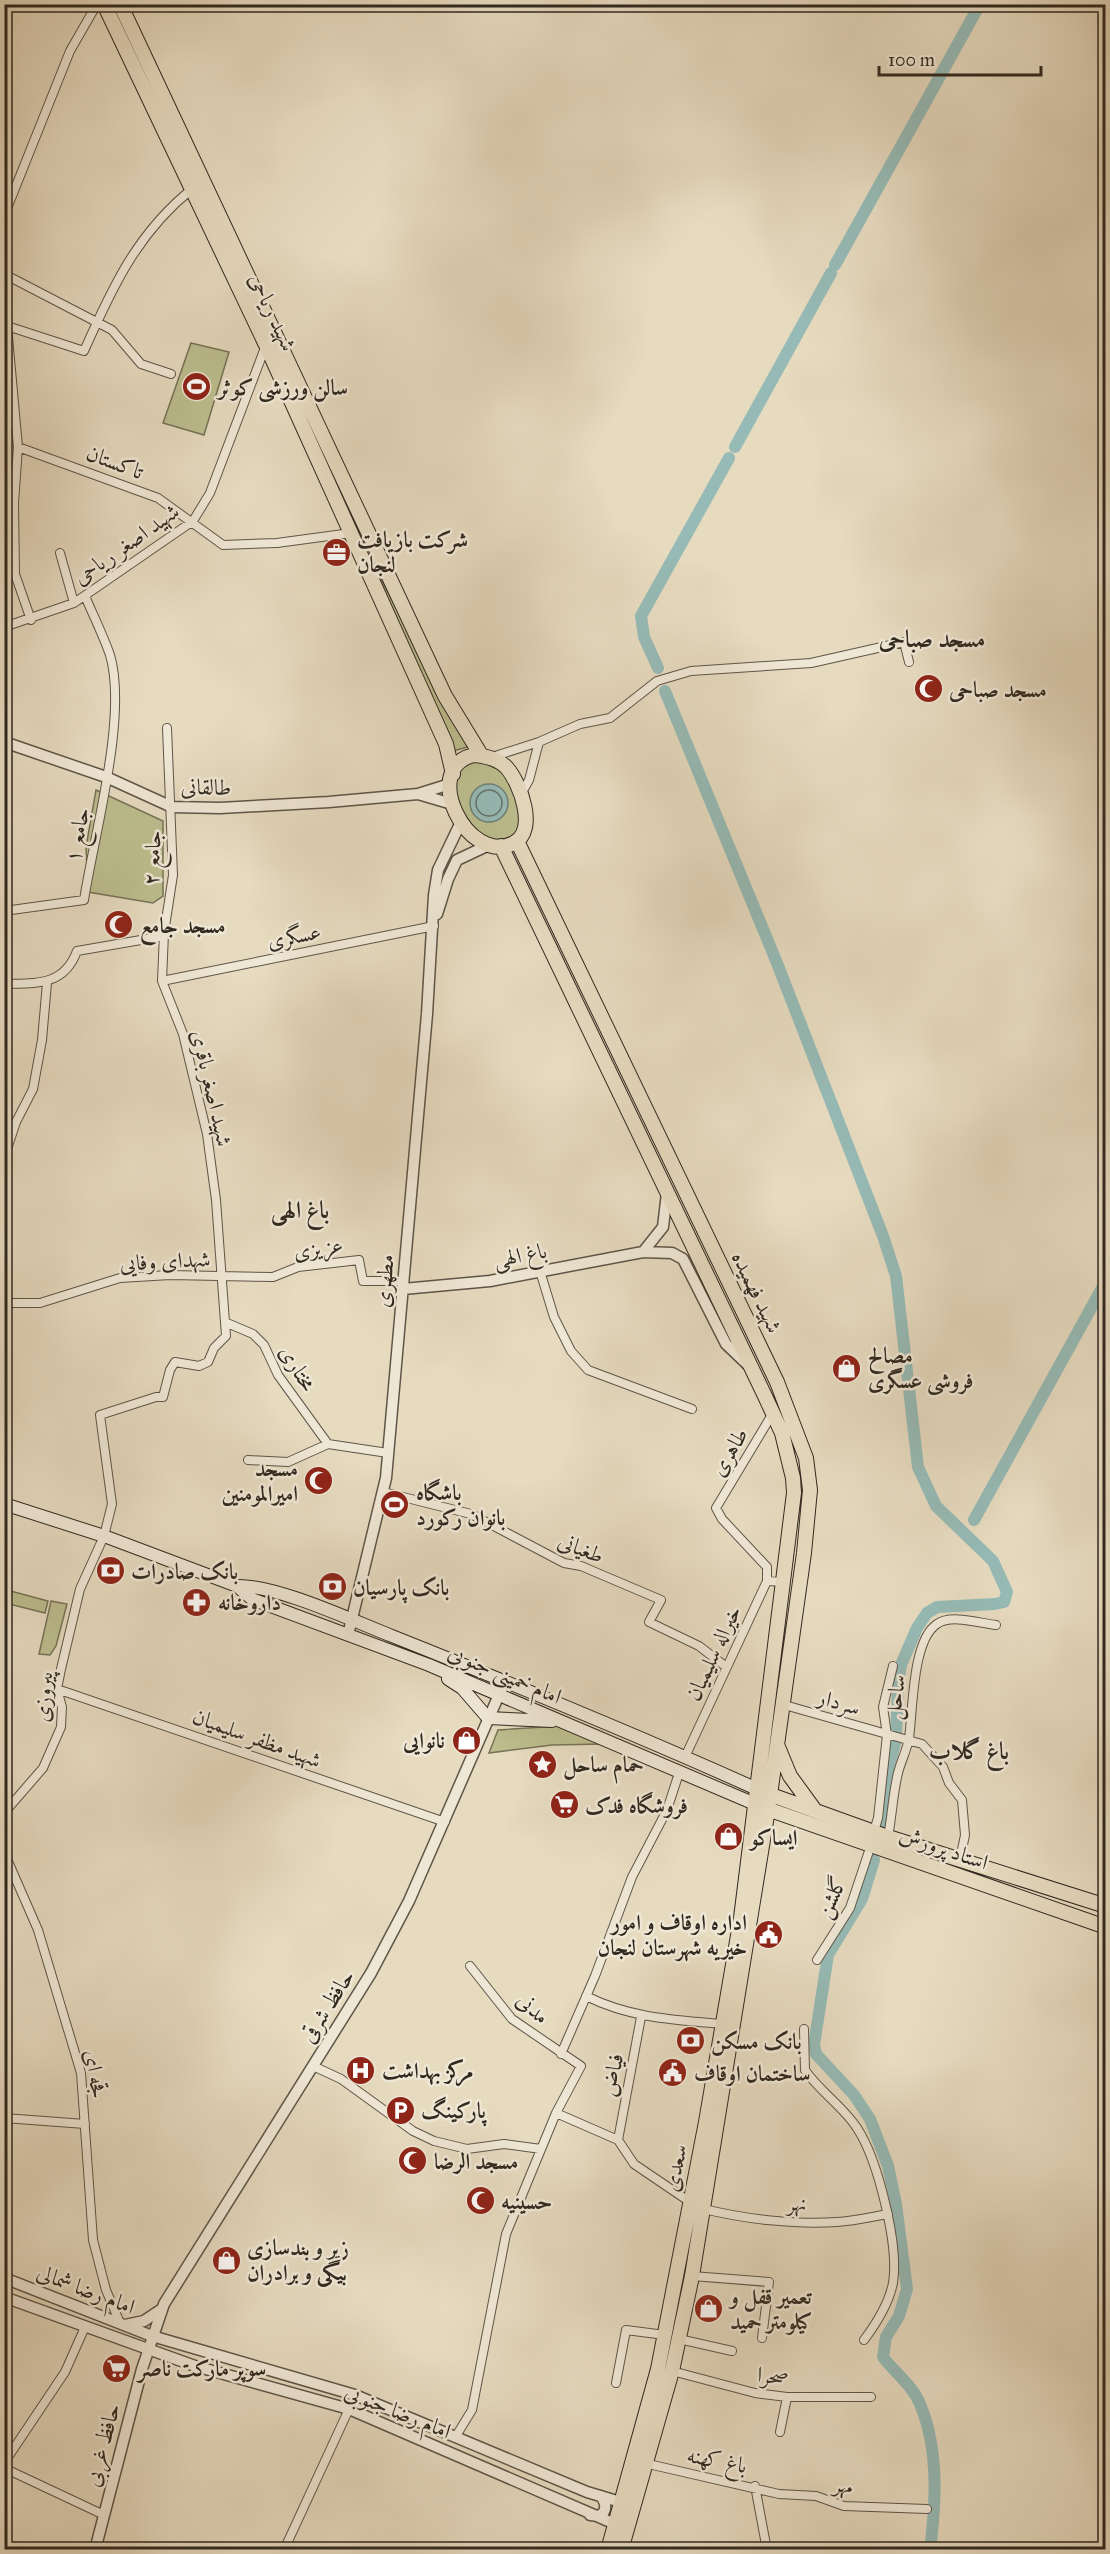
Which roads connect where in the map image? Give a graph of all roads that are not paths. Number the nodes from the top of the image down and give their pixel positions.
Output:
1 (97, 4) edge
2 (104, 4) edge
3 (120, 4) edge
4 (192, 189) junction
5 (4, 216) edge
6 (4, 274) edge
7 (98, 321) junction
8 (6, 326) edge
9 (266, 345) junction
10 (171, 374) dead end
11 (18, 447) junction
12 (193, 521) junction
13 (351, 533) junction
14 (60, 553) dead end
15 (85, 596) junction
16 (74, 603) junction
17 (31, 620) junction
18 (4, 627) edge
19 (909, 662) dead end
20 (167, 728) dead end
21 (4, 742) edge
22 (539, 742) junction
23 (486, 757) junction
24 (106, 777) junction
25 (452, 778) junction
26 (418, 794) junction
27 (521, 794) junction
28 (452, 804) junction
29 (172, 807) junction
30 (460, 824) junction
31 (517, 841) junction
32 (496, 845) junction
33 (166, 910) joint
34 (4, 911) edge
35 (434, 926) junction
36 (164, 936) junction
37 (162, 981) junction
38 (47, 982) junction
39 (4, 984) edge
40 (4, 1158) edge
41 (667, 1193) junction
42 (643, 1252) junction
43 (540, 1271) junction
44 (222, 1277) junction
45 (403, 1285) junction
46 (4, 1303) edge
47 (226, 1323) junction
48 (752, 1368) junction
49 (692, 1409) dead end
50 (773, 1413) junction
51 (328, 1444) junction
52 (388, 1453) junction
53 (248, 1460) dead end
54 (383, 1492) junction
55 (4, 1504) edge
56 (4, 1510) edge
57 (24, 1511) junction
58 (104, 1536) junction
59 (767, 1581) junction
60 (784, 1582) junction
61 (237, 1586) junction
62 (352, 1620) junction
63 (996, 1625) dead end
64 (348, 1635) junction
65 (429, 1665) junction
66 (725, 1666) junction
67 (893, 1666) dead end
68 (505, 1681) junction
69 (57, 1689) junction
70 (499, 1695) junction
71 (781, 1704) junction
72 (488, 1718) junction
73 (562, 1721) junction
74 (887, 1734) junction
75 (909, 1738) junction
76 (777, 1743) junction
77 (685, 1757) junction
78 (680, 1770) junction
79 (764, 1792) junction
80 (762, 1807) junction
81 (814, 1809) junction
82 (4, 1813) edge
83 (445, 1822) junction
84 (4, 1837) edge
85 (888, 1837) junction
86 (873, 1838) junction
87 (960, 1859) junction
88 (1106, 1906) edge
89 (1104, 1923) edge
90 (817, 1960) dead end
91 (470, 1966) dead end
92 (586, 1996) junction
93 (641, 2017) junction
94 (728, 2026) junction
95 (804, 2029) dead end
96 (561, 2054) junction
97 (313, 2066) junction
98 (556, 2113) junction
99 (4, 2118) edge
100 (85, 2124) junction
101 (618, 2140) junction
102 (541, 2149) junction
103 (690, 2202) junction
104 (704, 2209) junction
105 (888, 2214) junction
106 (692, 2276) junction
107 (4, 2278) edge
108 (4, 2297) edge
109 (163, 2309) junction
110 (123, 2324) junction
111 (86, 2327) junction
112 (137, 2330) junction
113 (665, 2335) junction
114 (153, 2336) junction
115 (762, 2338) dead end
116 (679, 2339) junction
117 (864, 2340) dead end
118 (126, 2342) junction
119 (147, 2350) junction
120 (732, 2351) dead end
121 (142, 2369) junction
122 (672, 2371) junction
123 (616, 2383) dead end
124 (787, 2397) junction
125 (871, 2397) dead end
126 (349, 2409) junction
127 (780, 2432) dead end
128 (456, 2436) junction
129 (644, 2463) junction
130 (6, 2467) edge
131 (4, 2479) edge
132 (755, 2486) junction
133 (601, 2496) junction
134 (627, 2504) junction
135 (927, 2510) dead end
136 (104, 2515) junction
137 (590, 2515) junction
138 (621, 2527) junction
139 (95, 2550) edge
140 (284, 2550) edge
141 (609, 2550) edge
142 (621, 2550) edge
143 (767, 2550) edge

1 - 5 street
2 - 4 main road, شهید ریاحی
3 - 23 main road, شهید ریاحی
4 - 7 street
4 - 9 main road, شهید ریاحی
6 - 7 street
7 - 8 street
7 - 10 street
8 - 11 street
9 - 12 street, شهید اصغر ریاحی
9 - 13 main road, شهید ریاحی
11 - 12 street, تاکستان
11 - 17 street
12 - 13 street, تاکستان
12 - 15 street, شهید اصغر ریاحی
13 - 25 main road, شهید ریاحی
14 - 16 street
15 - 16 street, شهید اصغر ریاحی
15 - 24 street, جامع ۱
16 - 17 street, شهید اصغر ریاحی
17 - 18 street, شهید اصغر ریاحی
19 - 22 street
20 - 29 street, جامع ۲
21 - 24 street, طالقانی
22 - 23 street
22 - 27 street
23 - 25 main road
23 - 27 main road
24 - 29 street, طالقانی
24 - 34 street, جامع ۱
25 - 26 street
25 - 28 main road
26 - 28 street
26 - 29 street, طالقانی
27 - 31 main road
28 - 30 main road
29 - 33 street, جامع ۲
30 - 32 main road
30 - 35 street
31 - 32 main road
31 - 71 main road, شهید فهمیده
32 - 35 street
32 - 41 main road, شهید فهمیده
33 - 36 street, شهید اصغر باقری
35 - 37 street, عسگری
35 - 45 street, مطهری
36 - 37 street, شهید اصغر باقری
36 - 38 street
37 - 44 street, شهید اصغر باقری
38 - 39 street
38 - 40 street
41 - 42 street
41 - 48 main road, شهید فهمیده
42 - 43 street, باغ الهی
42 - 48 street, باغ الهی
43 - 45 street, باغ الهی
43 - 49 street
44 - 45 street, عزیزی
44 - 46 street, شهدای وفایی
44 - 47 street, شهید اصغر باقری
45 - 52 street, مطهری
47 - 51 street, مختاری
47 - 58 street, پیروزی
48 - 50 main road, شهید فهمیده
50 - 59 street, طاهری
50 - 60 main road, شهید فهمیده
51 - 52 street
51 - 53 street
52 - 54 street, مطهری
54 - 62 street, مطهری
54 - 66 street, طغیانی
55 - 57 main road
56 - 57 main road
57 - 58 main road, امام خمینی جنوبی
58 - 61 main road, امام خمینی جنوبی
58 - 69 street, پیروزی
59 - 60 street
59 - 66 street, خیراله سلیمیان
60 - 79 main road, شهید فهمیده
61 - 62 main road, امام خمینی جنوبی
61 - 64 main road, امام خمینی جنوبی
62 - 64 street, مطهری
62 - 68 main road, امام خمینی جنوبی
63 - 75 street, ساحل
64 - 65 main road, امام خمینی جنوبی
65 - 70 main road, امام خمینی جنوبی
65 - 72 main road
66 - 77 street, خیراله سلیمیان
67 - 74 street, گلشن
68 - 70 street, حافظ شرقی
68 - 77 main road, امام خمینی جنوبی
69 - 82 street, پیروزی
69 - 83 street, شهید مظفر سلیمیان
70 - 72 street, حافظ شرقی
70 - 73 main road, امام خمینی جنوبی
71 - 74 street, سردار
71 - 76 main road, شهید فهمیده
72 - 73 main road
72 - 83 street, حافظ شرقی
73 - 78 main road, امام خمینی جنوبی
74 - 75 street, سردار
74 - 86 street, گلشن
75 - 85 street, ساحل
75 - 87 street
76 - 79 main road, شهید فهمیده
76 - 81 main road
77 - 79 main road, امام خمینی جنوبی
78 - 80 main road, امام خمینی جنوبی
78 - 92 street
79 - 80 main road, سعدی
79 - 81 main road, استاد پرورش
80 - 86 main road, استاد پرورش
80 - 94 main road, سعدی
81 - 86 main road, استاد پرورش
83 - 97 street, حافظ شرقی
84 - 100 street, قجه ای
85 - 86 main road, استاد پرورش
85 - 87 main road, استاد پرورش
86 - 89 main road, استاد پرورش
86 - 90 street, گلشن
87 - 88 main road, استاد پرورش
91 - 96 street, مدنی
92 - 93 street
92 - 96 street
93 - 94 street
93 - 101 street, فیاض
94 - 103 main road, سعدی
94 - 104 main road, سعدی
95 - 105 street
96 - 98 street, مدنی
97 - 102 street
97 - 109 street, حافظ شرقی
98 - 101 street
98 - 102 street
99 - 100 street
100 - 110 street, قجه ای
101 - 103 street
102 - 128 street
103 - 104 main road
103 - 113 main road, سعدی
104 - 105 street, نهر
104 - 106 main road, سعدی
105 - 117 street
106 - 115 street
106 - 116 main road, سعدی
107 - 110 street, امام رضا شمالی
108 - 111 street, امام رضا شمالی
109 - 110 street
109 - 114 street, حافظ شرقی
110 - 112 street, امام رضا شمالی
111 - 118 street, امام رضا شمالی
111 - 130 street
112 - 114 street, امام رضا شمالی
112 - 118 street
113 - 123 street
113 - 134 main road, سعدی
114 - 119 street, حافظ شرقی
114 - 128 street, امام رضا جنوبی
116 - 120 street
116 - 122 main road, سعدی
118 - 119 street, امام رضا شمالی
118 - 121 street
119 - 121 street, حافظ غربی
119 - 126 street, امام رضا جنوبی
121 - 136 street, حافظ غربی
122 - 124 street, صحرا
122 - 129 main road, سعدی
124 - 125 street, صحرا
124 - 127 street
126 - 137 street, امام رضا جنوبی
126 - 140 street
128 - 133 street, امام رضا جنوبی
129 - 132 street, باغ کهنه
129 - 134 main road, سعدی
130 - 131 street
130 - 136 street
132 - 135 street, مهر
132 - 143 street, باغ کهنه
133 - 134 street, امام رضا جنوبی
133 - 137 street
134 - 138 main road, سعدی
136 - 139 street, حافظ غربی
137 - 138 street, امام رضا جنوبی
138 - 141 main road, سعدی
138 - 142 main road, سعدی

